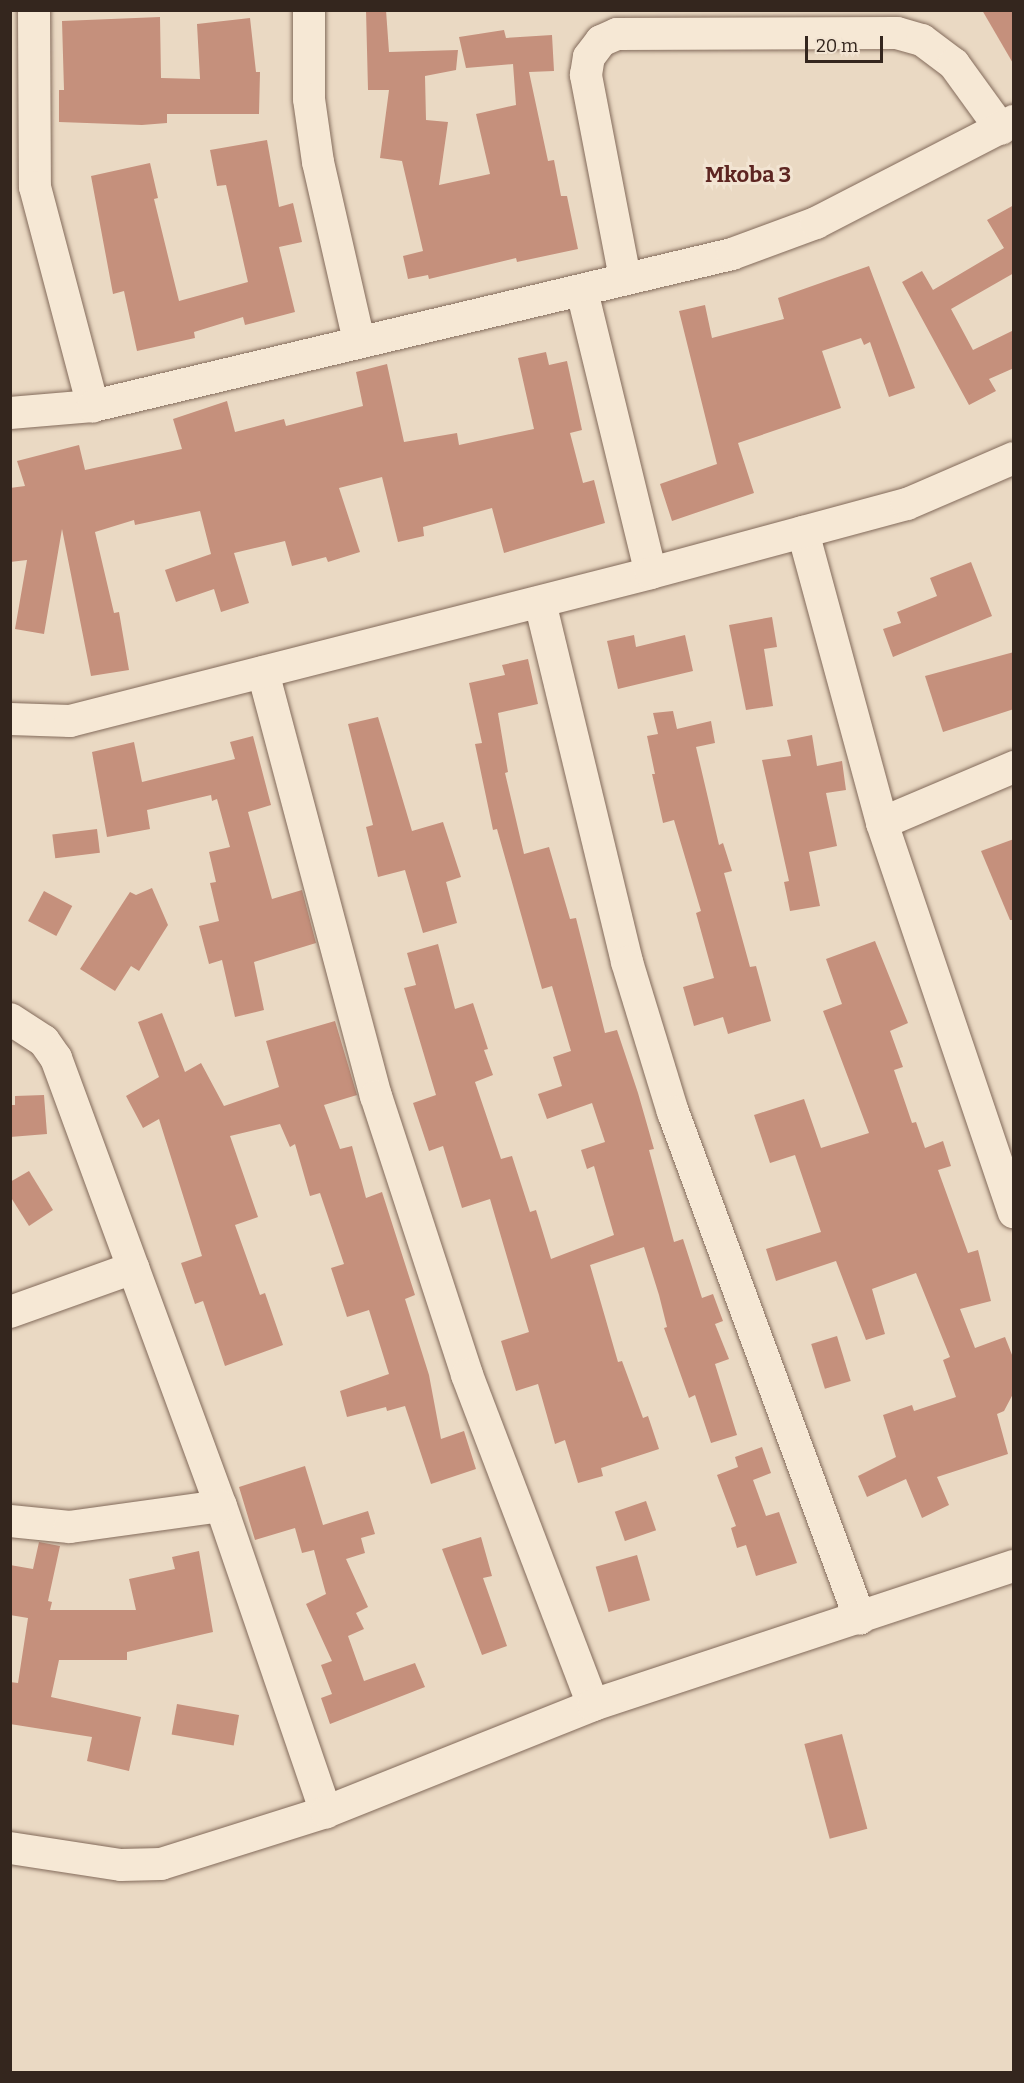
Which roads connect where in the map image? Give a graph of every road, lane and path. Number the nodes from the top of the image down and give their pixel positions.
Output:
1 (34, 10) edge
2 (309, 10) edge
3 (1007, 125) edge
4 (23, 136) edge
5 (625, 278) junction
6 (582, 291) junction
7 (359, 341) junction
8 (93, 406) junction
9 (10, 413) edge
10 (1014, 458) edge
11 (803, 532) junction
12 (651, 573) junction
13 (540, 602) junction
14 (263, 672) junction
15 (10, 719) edge
16 (1014, 767) edge
17 (882, 823) junction
18 (10, 1019) edge
19 (1014, 1212) edge
20 (133, 1268) junction
21 (10, 1312) edge
22 (221, 1506) junction
23 (10, 1521) edge
24 (1014, 1566) edge
25 (860, 1619) junction
26 (593, 1705) junction
27 (326, 1812) junction
28 (10, 1848) edge

1 - 4 street
2 - 7 street
3 - 5 street
3 - 5 street
4 - 8 street
5 - 6 street
6 - 7 street
6 - 12 street
7 - 8 street
8 - 9 street
10 - 11 street
11 - 12 street
11 - 17 street
12 - 13 street
13 - 14 street
13 - 25 street
14 - 15 street
14 - 26 street
16 - 17 street
17 - 19 street
18 - 20 street
20 - 21 street
20 - 22 street
22 - 23 street
22 - 27 street
24 - 25 street
25 - 26 street
26 - 27 street
27 - 28 street

